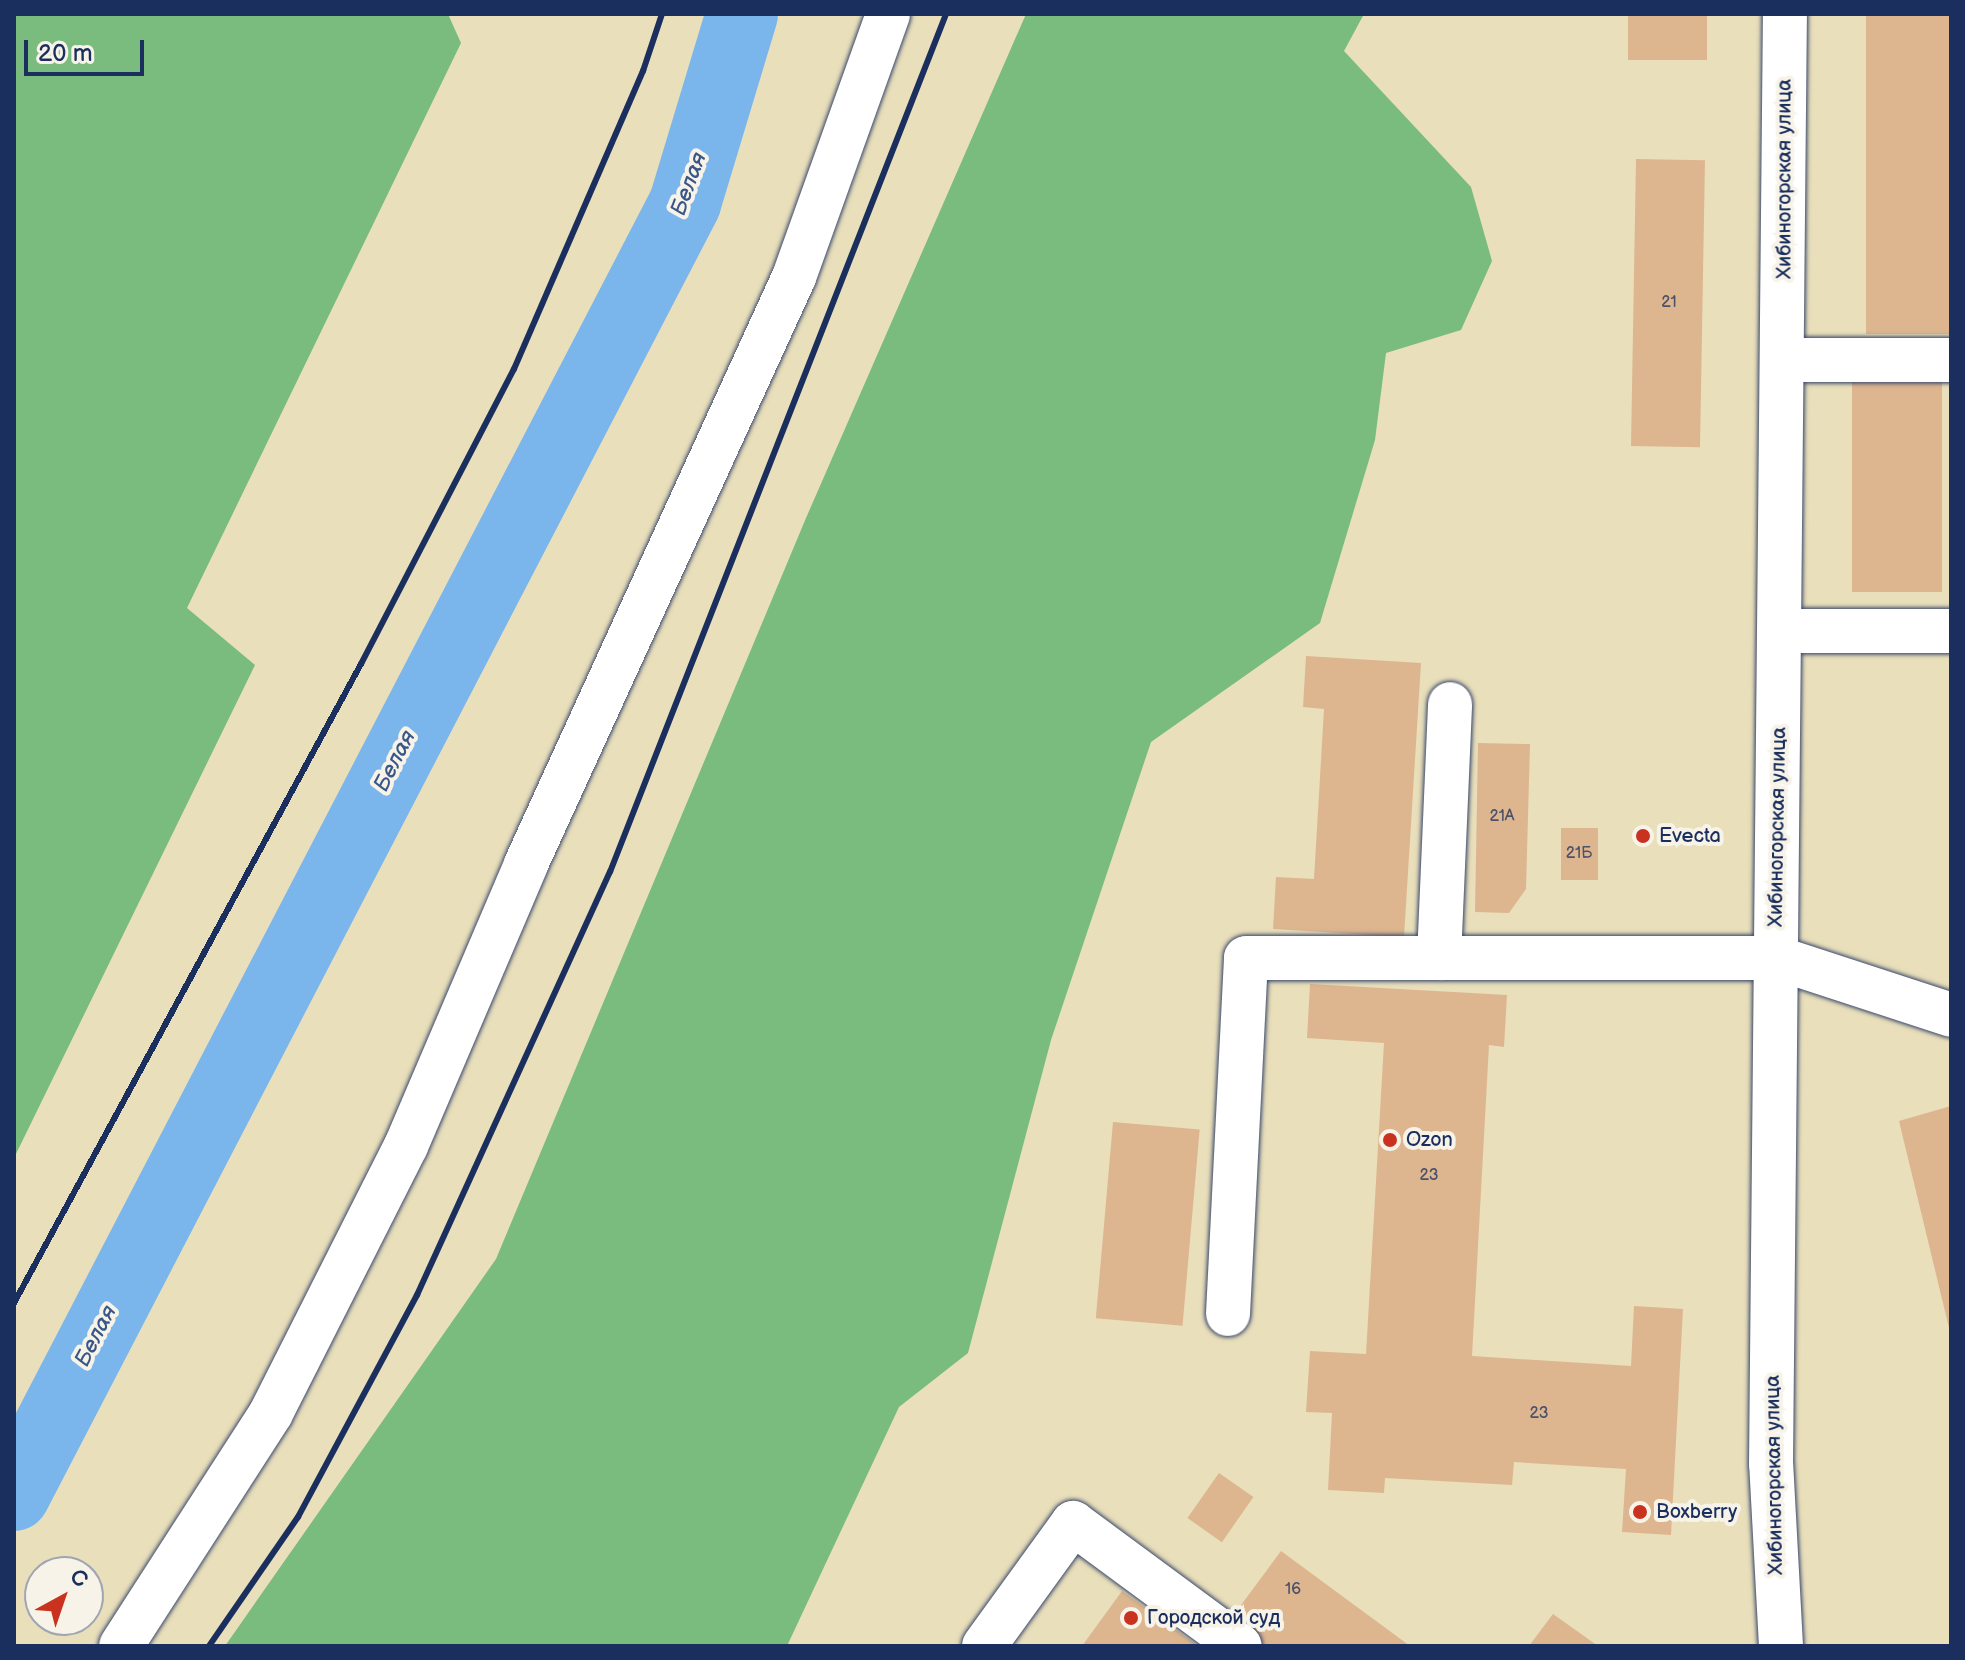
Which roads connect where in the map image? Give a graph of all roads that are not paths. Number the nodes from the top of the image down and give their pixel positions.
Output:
1 (888, 14) edge
2 (1785, 14) edge
3 (1784, 360) junction
4 (1951, 360) edge
5 (1780, 631) junction
6 (1951, 631) edge
7 (1450, 704) dead end
8 (1439, 958) junction
9 (1777, 958) junction
10 (1951, 1015) edge
11 (1228, 1314) dead end
12 (1781, 1643) edge
13 (121, 1646) edge
14 (984, 1646) edge
15 (1240, 1646) edge

1 - 13 street
2 - 3 street, Хибиногорская улица
3 - 4 street
3 - 5 street, Хибиногорская улица
5 - 6 street
5 - 9 street, Хибиногорская улица
7 - 8 street
8 - 9 street
8 - 11 street
9 - 10 street
9 - 12 street, Хибиногорская улица
14 - 15 street

